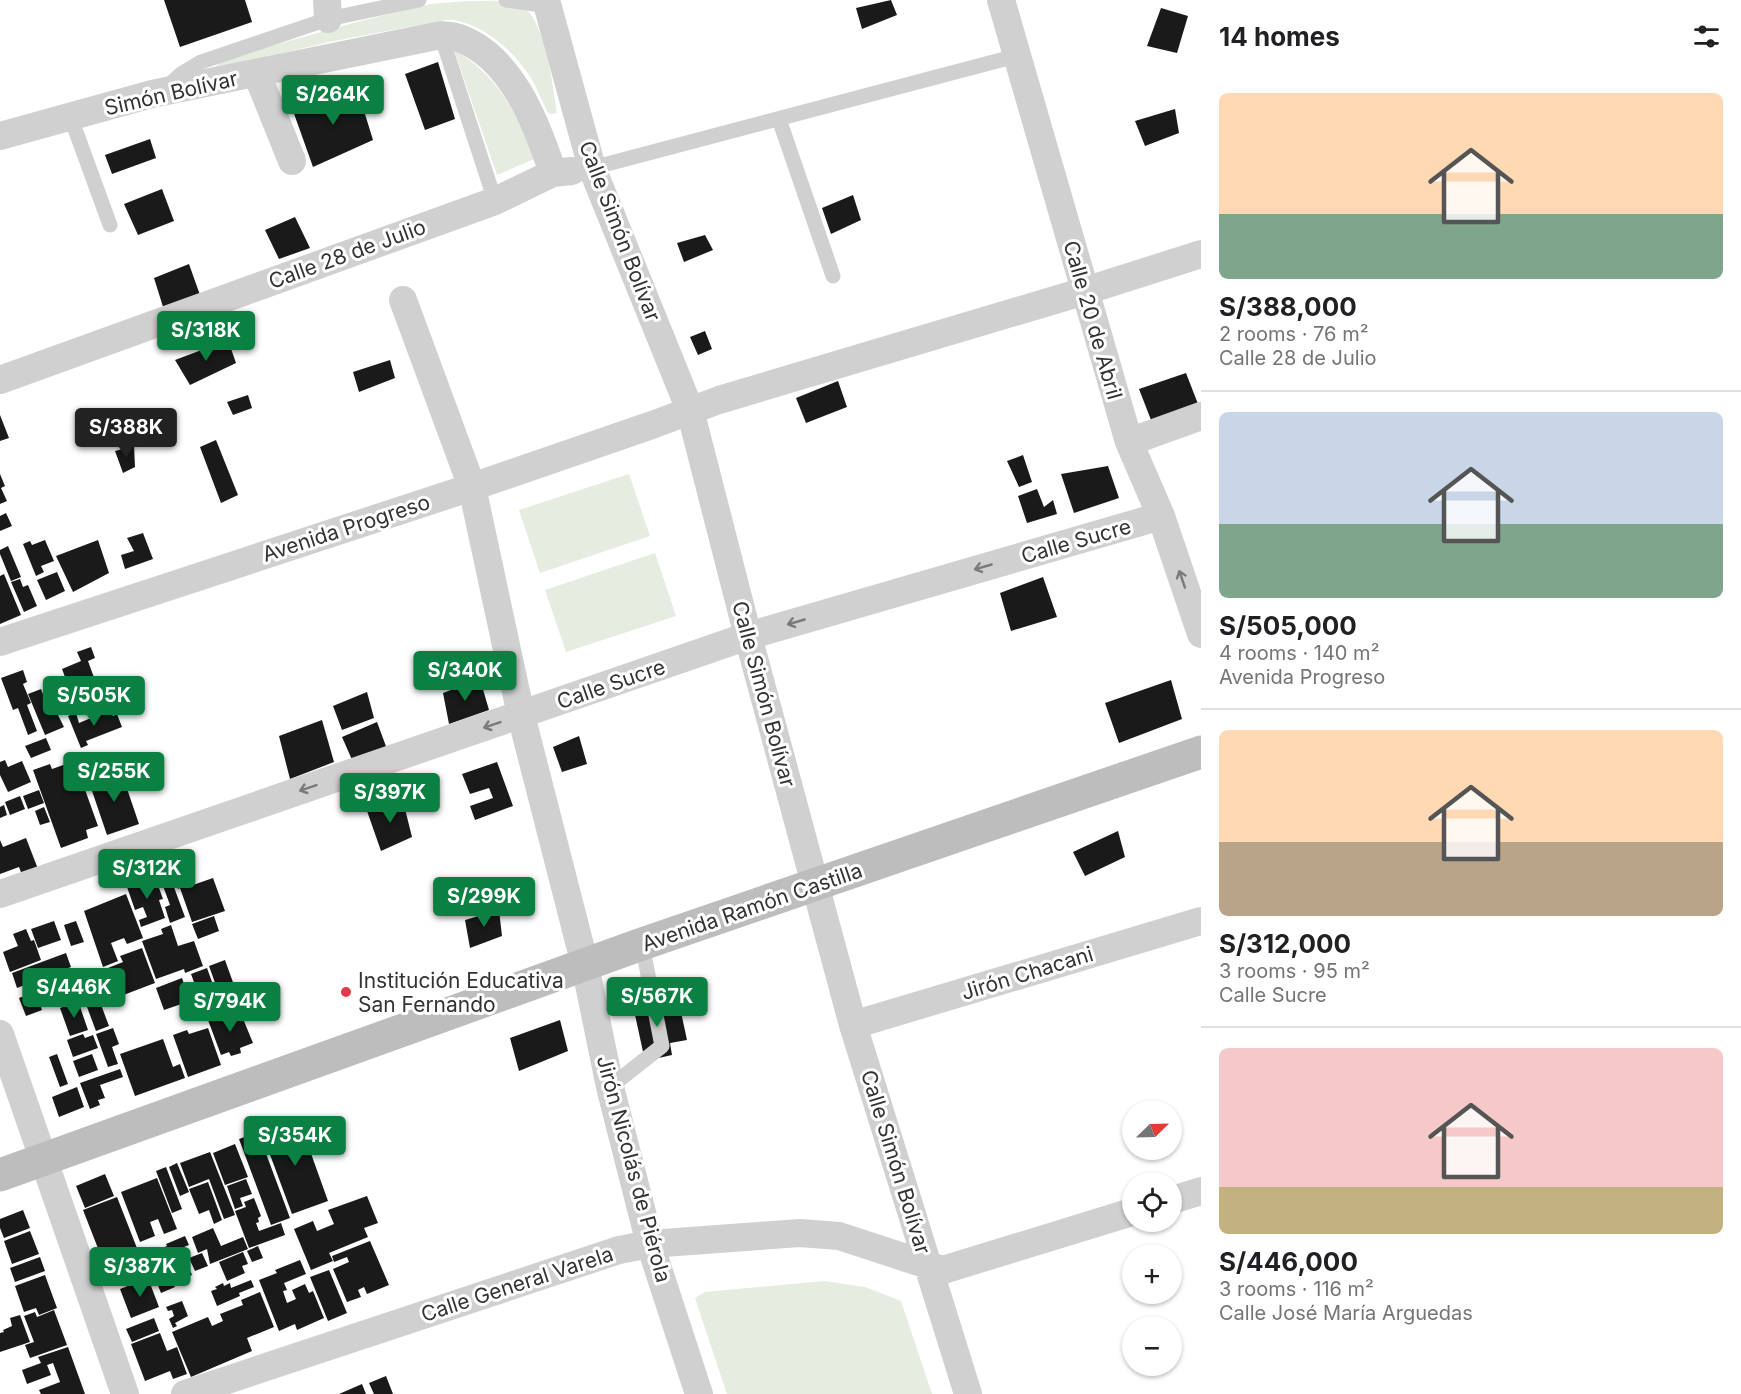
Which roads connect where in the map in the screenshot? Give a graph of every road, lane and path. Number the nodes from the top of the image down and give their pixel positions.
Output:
1 (419, 0) edge
2 (506, 0) edge
3 (1001, 0) edge
4 (554, 2) edge
5 (327, 10) edge
6 (441, 35) junction
7 (1016, 56) junction
8 (257, 74) junction
9 (160, 93) junction
10 (71, 118) junction
11 (779, 119) junction
12 (0, 136) edge
13 (292, 161) dead end
14 (592, 168) junction
15 (554, 173) junction
16 (495, 201) junction
17 (110, 225) dead end
18 (1201, 254) edge
19 (833, 276) dead end
20 (1085, 291) junction
21 (403, 300) dead end
22 (0, 380) edge
23 (690, 410) junction
24 (1201, 416) edge
25 (1129, 442) junction
26 (472, 487) junction
27 (1161, 516) junction
28 (1201, 634) edge
29 (748, 636) junction
30 (0, 642) edge
31 (521, 715) junction
32 (1201, 752) edge
33 (816, 886) junction
34 (0, 894) edge
35 (1201, 921) edge
36 (642, 944) junction
37 (585, 965) junction
38 (853, 1025) junction
39 (0, 1034) edge
40 (610, 1087) junction
41 (44, 1159) junction
42 (0, 1175) edge
43 (1201, 1191) edge
44 (1182, 1197) edge
45 (1122, 1215) edge
46 (650, 1244) junction
47 (927, 1264) junction
48 (125, 1394) edge
49 (185, 1394) edge
50 (699, 1394) edge
51 (968, 1394) edge

1 - 5 lane
2 - 4 lane
3 - 7 street, Calle 20 de Abril
4 - 14 street, Calle Simón Bolívar
5 - 9 lane
6 - 8 street, Simón Bolívar
6 - 15 street, Simón Bolívar
6 - 16 lane
7 - 11 lane
7 - 20 street, Calle 20 de Abril
8 - 9 street, Simón Bolívar
8 - 13 street
9 - 10 street, Simón Bolívar
10 - 12 street, Simón Bolívar
10 - 17 lane
11 - 14 lane
11 - 19 lane
14 - 15 street, Calle 28 de Julio
14 - 23 street, Calle Simón Bolívar
15 - 16 street, Calle 28 de Julio
16 - 22 street, Calle 28 de Julio
18 - 20 street, Avenida Progreso
20 - 23 street, Avenida Progreso
20 - 25 street, Calle 20 de Abril
21 - 26 street, Jirón Nicolás de Piérola
23 - 26 street, Avenida Progreso
23 - 29 street, Calle Simón Bolívar
24 - 25 street
25 - 27 street, Calle 20 de Abril
26 - 30 street, Avenida Progreso
26 - 31 street, Jirón Nicolás de Piérola
28 -> 27 street, Calle 20 de Abril
27 -> 29 street, Calle Sucre
29 - 31 street, Calle Sucre
29 - 33 street, Calle Simón Bolívar
31 -> 34 street, Calle Sucre
31 - 37 street, Jirón Nicolás de Piérola
32 - 33 main road, Avenida Ramón Castilla
33 - 36 main road, Avenida Ramón Castilla
33 - 38 street, Calle Simón Bolívar
35 - 38 street, Jirón Chacani
36 - 37 main road, Avenida Ramón Castilla
36 - 40 lane
37 - 40 street, Jirón Nicolás de Piérola
37 - 41 main road, Avenida Ramón Castilla
38 - 47 street, Calle Simón Bolívar
39 - 41 street
40 - 46 street, Jirón Nicolás de Piérola
41 - 42 main road, Avenida Ramón Castilla
41 - 48 street
43 - 44 street
45 - 47 street, Calle General Varela
46 - 47 street, Calle General Varela
46 - 49 street, Calle General Varela
46 - 50 street, Jirón Nicolás de Piérola
47 - 51 street, Calle Simón Bolívar

